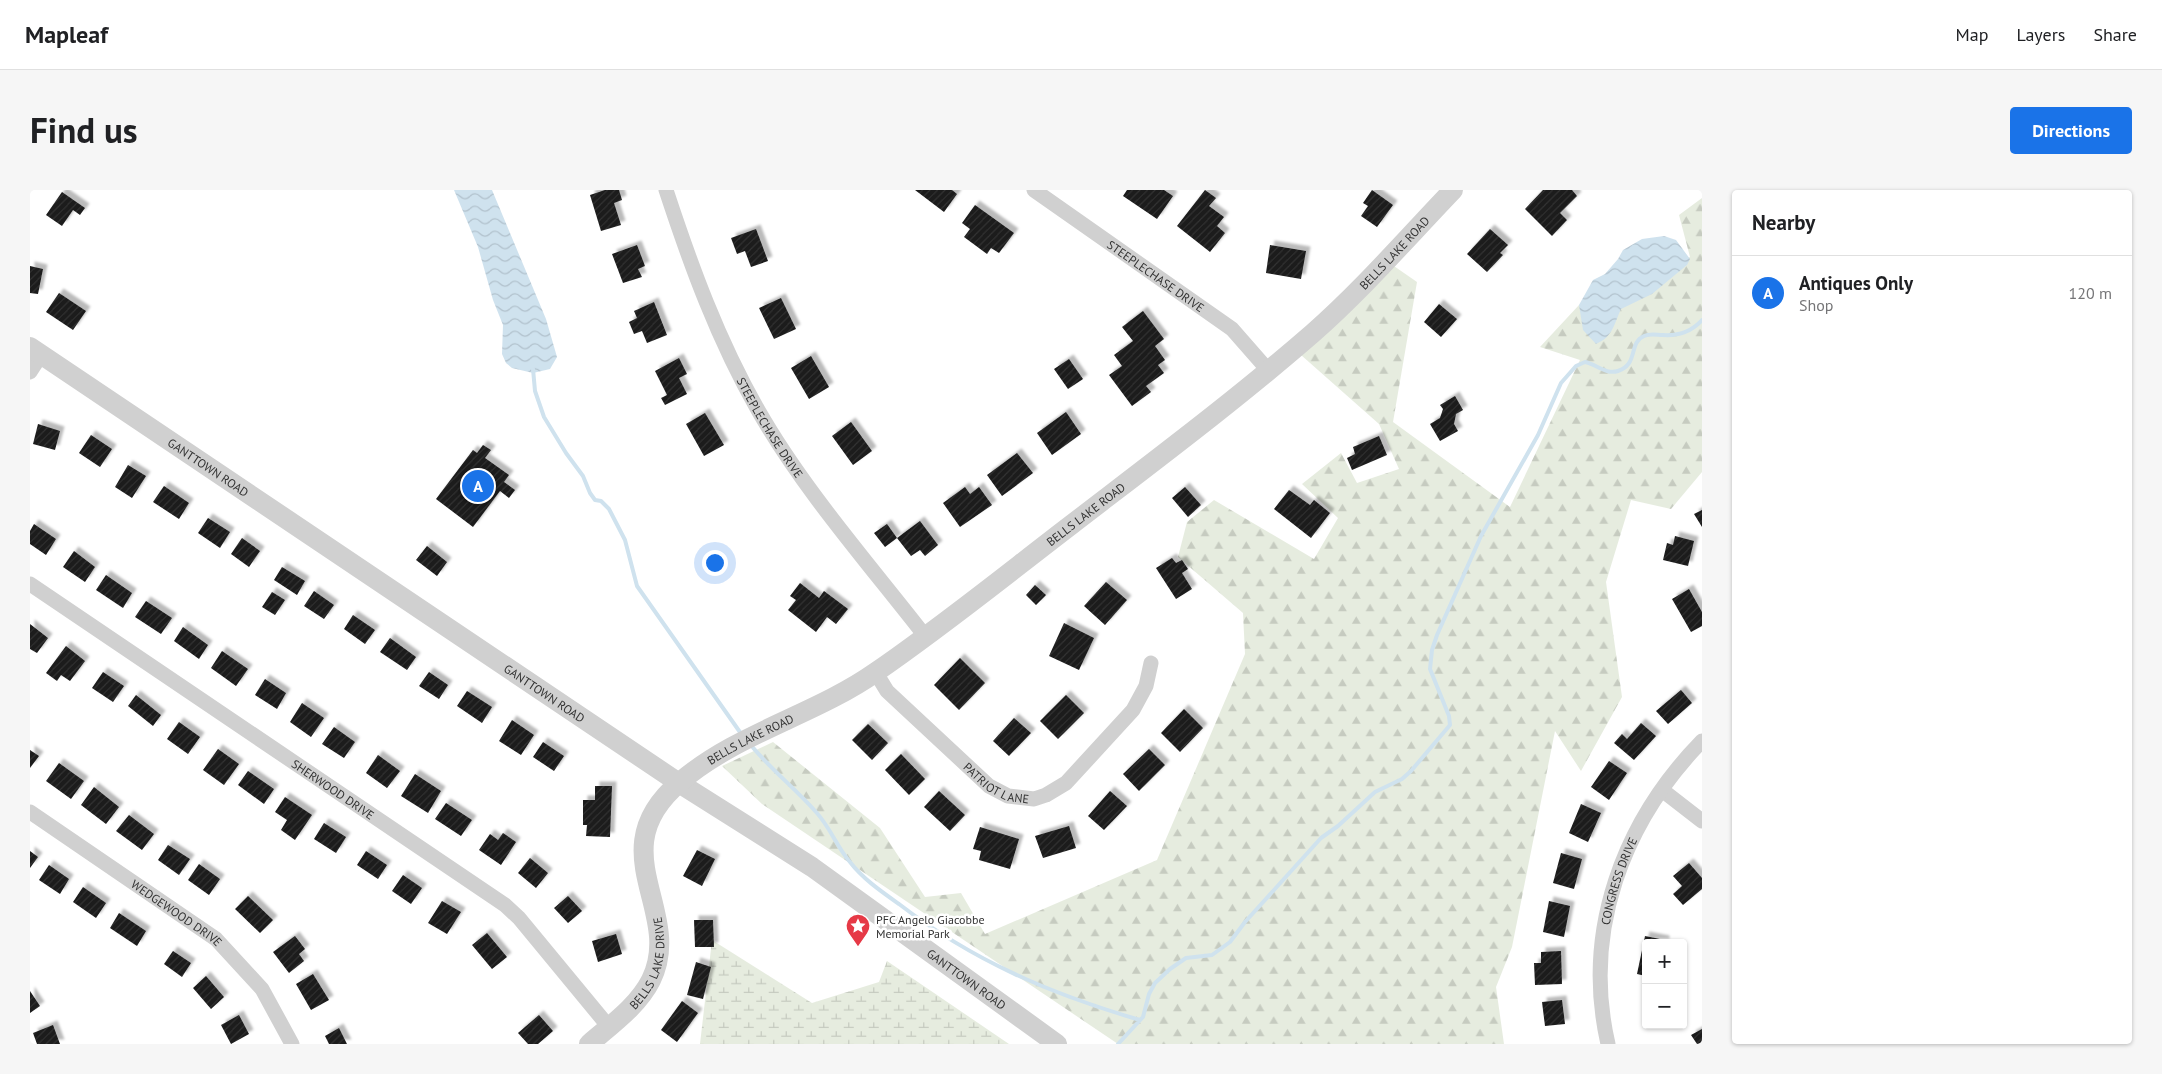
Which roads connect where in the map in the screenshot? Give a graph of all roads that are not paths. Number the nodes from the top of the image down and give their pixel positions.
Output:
1 (666, 190) edge
2 (1034, 190) edge
3 (1453, 190) edge
4 (36, 351) edge
5 (1268, 370) junction
6 (30, 372) edge
7 (30, 584) edge
8 (925, 636) junction
9 (1151, 663) dead end
10 (876, 673) junction
11 (1702, 741) edge
12 (679, 783) junction
13 (1662, 790) junction
14 (30, 812) edge
15 (1702, 821) edge
16 (609, 1026) junction
17 (292, 1044) edge
18 (589, 1044) edge
19 (1057, 1044) edge
20 (1608, 1044) edge

1 - 8 street, STEEPLECHASE DRIVE
2 - 5 street, STEEPLECHASE DRIVE
3 - 5 street, BELLS LAKE ROAD
4 - 6 street
4 - 12 street, GANTTOWN ROAD
5 - 8 street, BELLS LAKE ROAD
7 - 16 street, SHERWOOD DRIVE
8 - 10 street, BELLS LAKE ROAD
9 - 10 street, PATRIOT LANE
10 - 12 street, BELLS LAKE ROAD
11 - 13 street, CONGRESS DRIVE
12 - 16 street, BELLS LAKE DRIVE
12 - 19 street, GANTTOWN ROAD
13 - 15 street
13 - 20 street, CONGRESS DRIVE
14 - 17 street, WEDGEWOOD DRIVE
16 - 18 street, BELLS LAKE DRIVE

